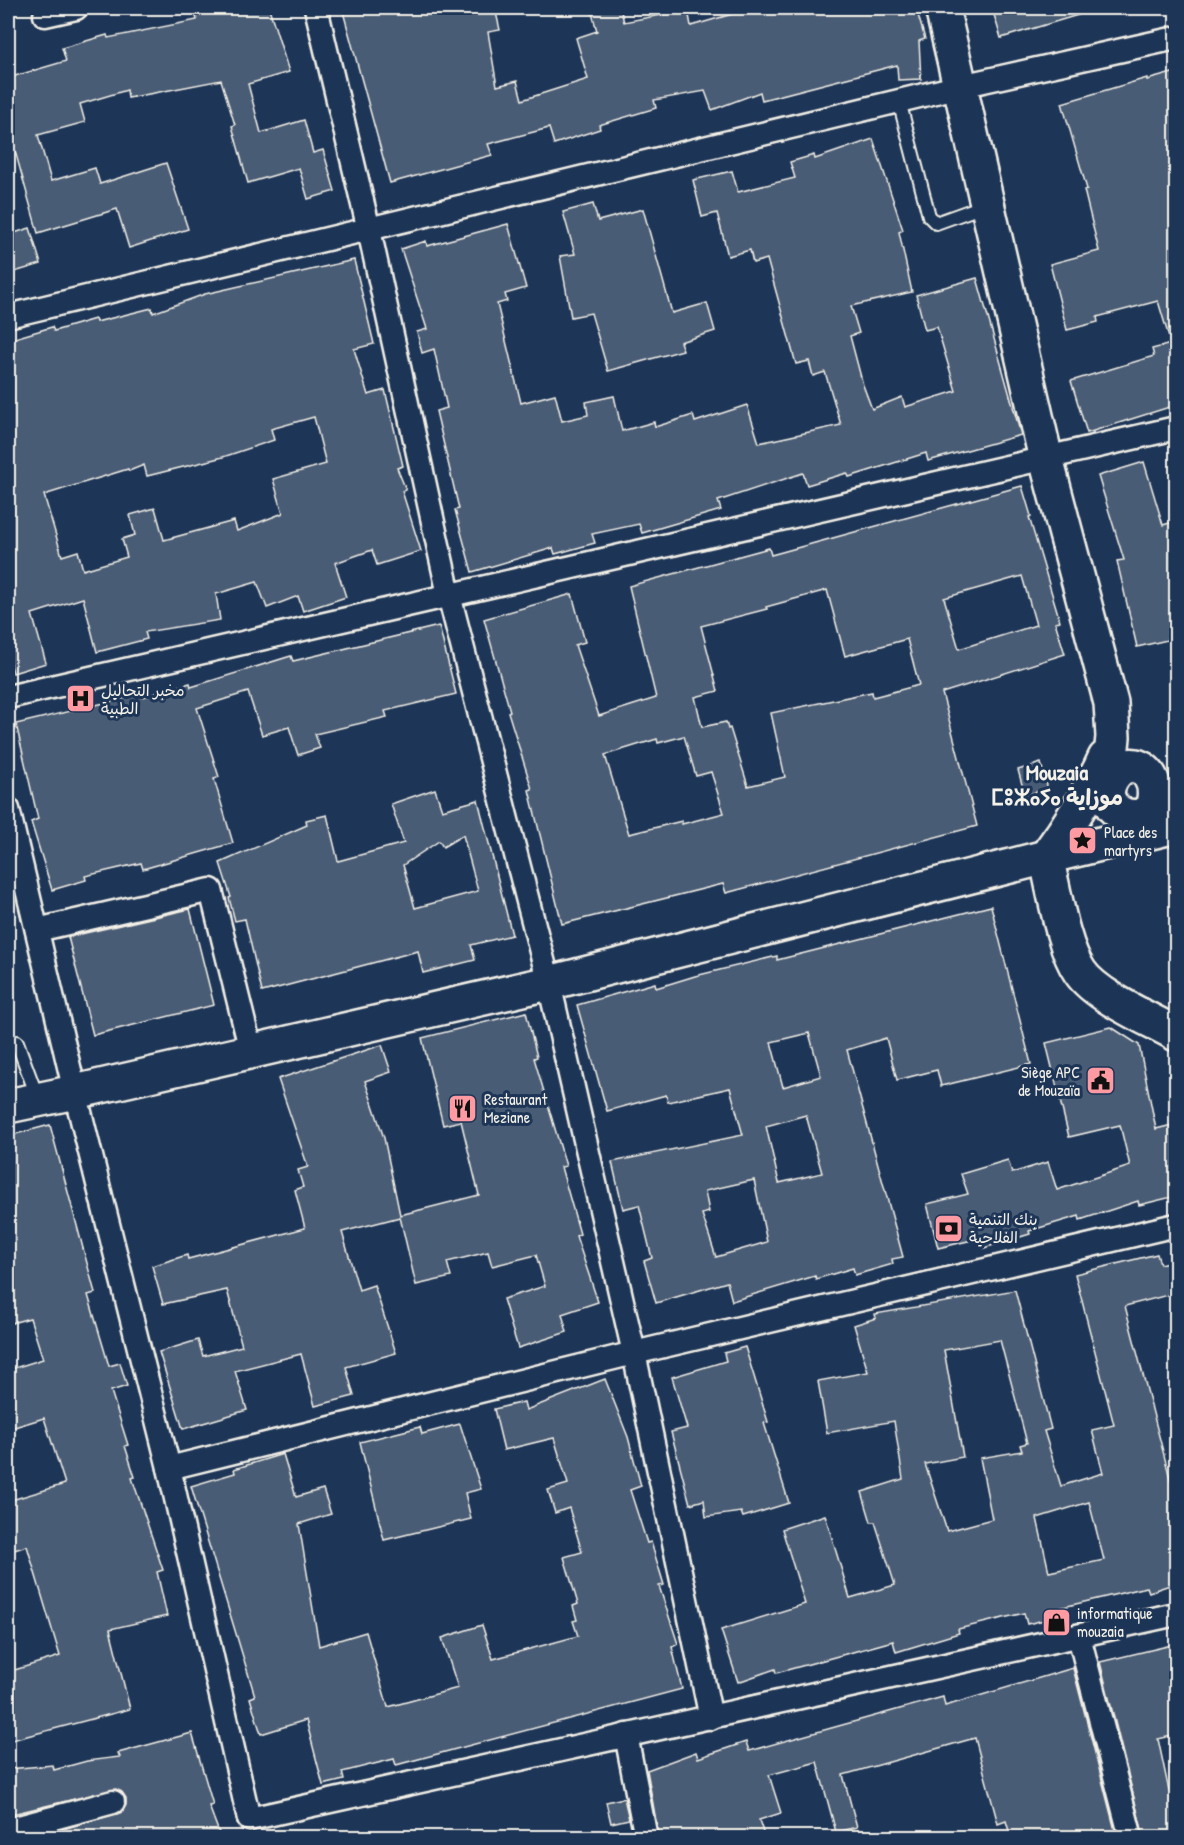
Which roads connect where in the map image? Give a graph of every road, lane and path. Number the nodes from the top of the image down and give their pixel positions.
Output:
1 (76, 8) edge
2 (316, 8) edge
3 (942, 8) edge
4 (45, 15) dead end
5 (1176, 38) edge
6 (961, 86) junction
7 (899, 100) junction
8 (988, 204) junction
9 (369, 230) junction
10 (8, 316) edge
11 (1176, 428) edge
12 (1046, 459) junction
13 (449, 595) junction
14 (8, 697) edge
15 (1122, 740) junction
16 (8, 808) edge
17 (1148, 808) edge
18 (1046, 857) junction
19 (37, 930) junction
20 (549, 983) junction
21 (1176, 1034) edge
22 (8, 1045) edge
23 (251, 1051) junction
24 (75, 1092) junction
25 (23, 1103) edge
26 (1176, 1225) edge
27 (634, 1353) junction
28 (169, 1468) junction
29 (1176, 1614) edge
30 (1079, 1636) junction
31 (711, 1718) junction
32 (626, 1735) junction
33 (113, 1802) dead end
34 (244, 1828) edge
35 (8, 1830) edge
36 (646, 1838) edge
37 (1131, 1838) edge

1 - 4 street
2 - 9 street
3 - 6 main road
5 - 6 street
6 - 7 street
6 - 8 main road
7 - 8 lane
7 - 9 street
8 - 12 main road
9 - 10 street
9 - 13 street
11 - 12 street
12 - 13 street
12 - 15 main road
13 - 14 street
13 - 20 street
15 - 17 main road
15 - 17 main road
15 - 18 main road
16 - 19 street
17 - 18 main road
18 - 20 main road
18 - 21 main road
19 - 23 street
19 - 24 street
20 - 23 main road
20 - 27 street
22 - 25 lane
23 - 24 main road
24 - 25 main road
24 - 28 street
26 - 27 street
27 - 28 street
27 - 31 street
28 - 34 street
29 - 30 street
30 - 31 street
30 - 37 street
31 - 32 street
32 - 34 street
32 - 36 street
33 - 35 street

